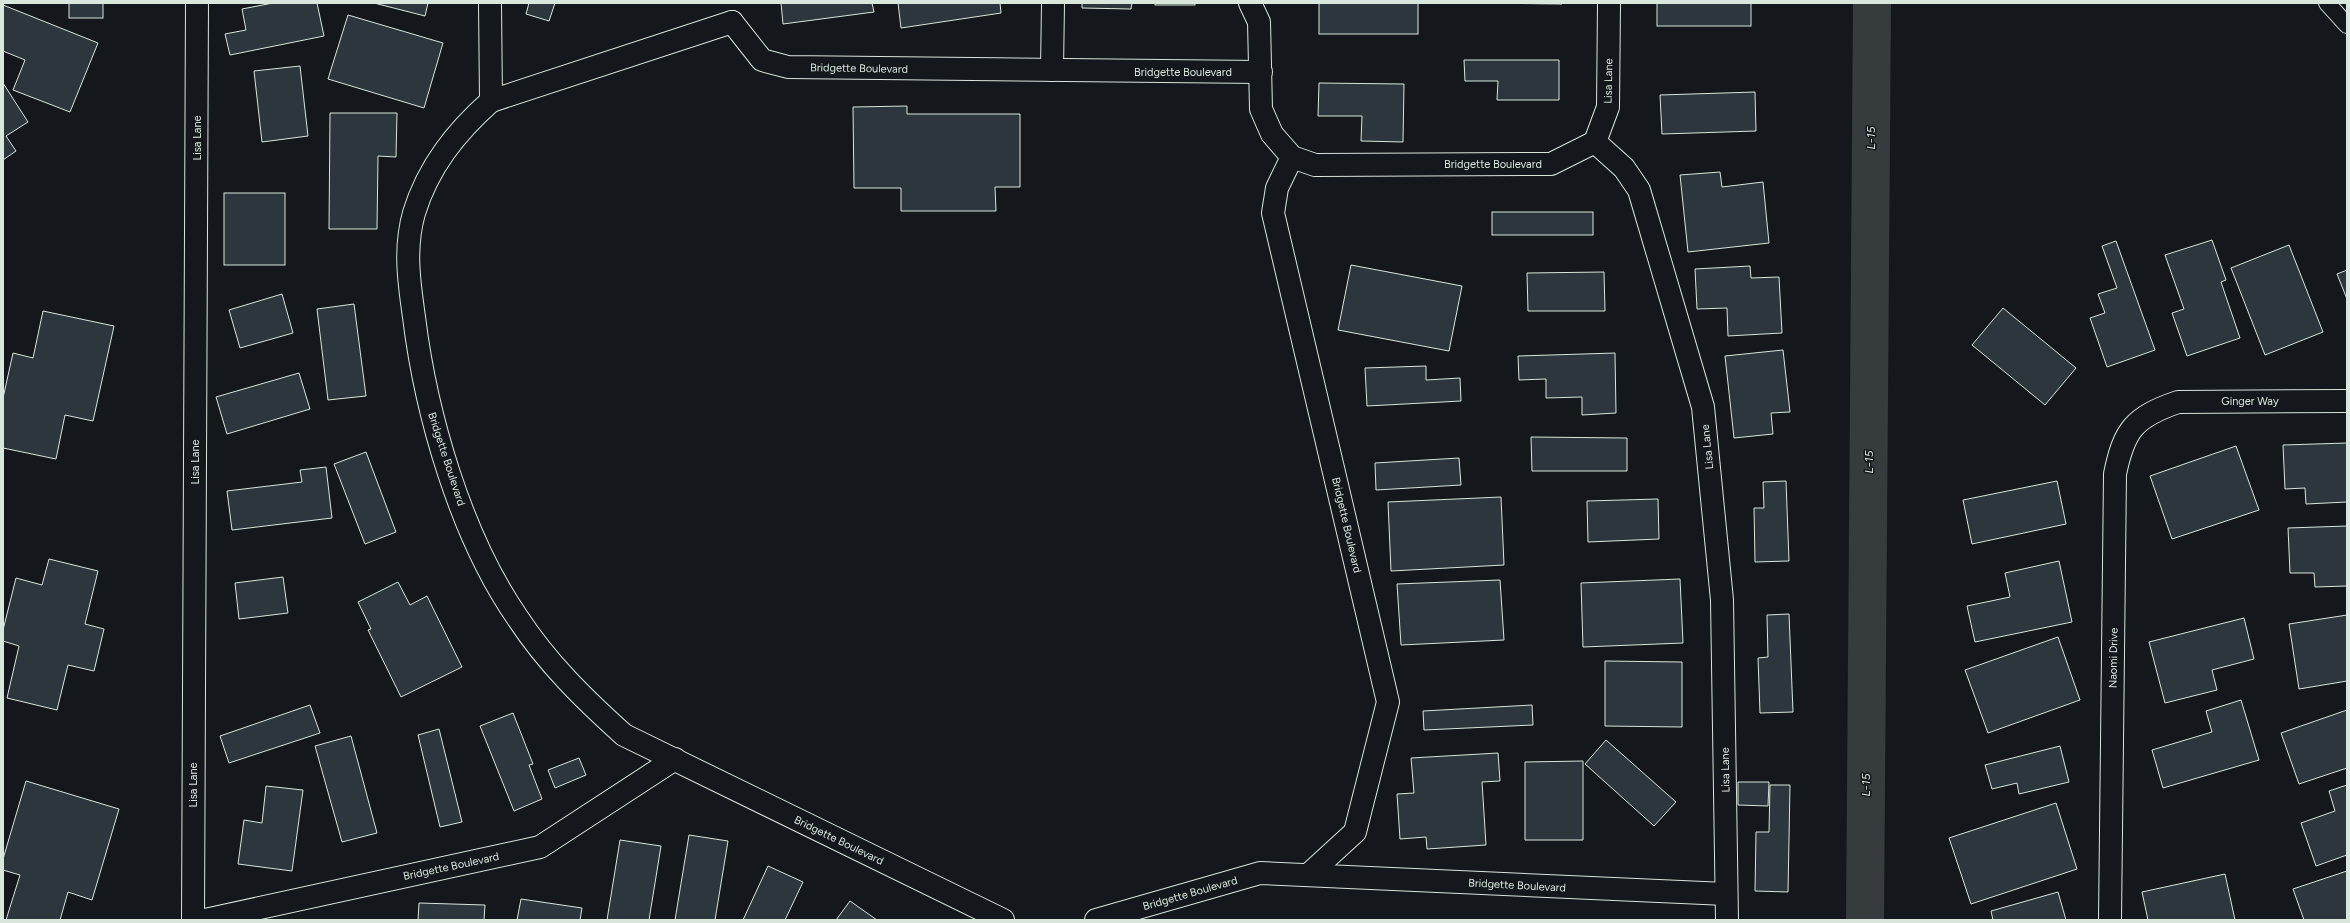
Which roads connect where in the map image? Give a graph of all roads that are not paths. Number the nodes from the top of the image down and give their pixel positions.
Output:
1 (197, 3) edge
2 (490, 3) edge
3 (1053, 3) edge
4 (1250, 3) edge
5 (1609, 3) edge
6 (2327, 3) edge
7 (732, 12) edge
8 (1263, 13) edge
9 (2347, 25) edge
10 (1052, 70) junction
11 (1260, 72) junction
12 (491, 101) junction
13 (1595, 142) junction
14 (1292, 157) junction
15 (2347, 401) edge
16 (2154, 410) joint
17 (675, 759) junction
18 (1308, 875) junction
19 (1726, 894) junction
20 (193, 920) edge
21 (205, 920) edge
22 (1003, 920) edge
23 (1096, 920) edge
24 (1727, 920) edge
25 (2110, 920) edge

1 - 20 street, Lisa Lane
2 - 12 street
3 - 10 street
4 - 8 street, Bridgette Boulevard
5 - 13 street, Lisa Lane
6 - 9 lane
7 - 10 street, Bridgette Boulevard
7 - 12 street, Bridgette Boulevard
8 - 11 street, Bridgette Boulevard
10 - 11 street, Bridgette Boulevard
11 - 14 street, Bridgette Boulevard
12 - 17 street, Bridgette Boulevard
13 - 14 street, Bridgette Boulevard
13 - 19 street, Lisa Lane
14 - 18 street, Bridgette Boulevard
15 - 16 street, Ginger Way
16 - 25 street, Naomi Drive
17 - 21 street, Bridgette Boulevard
17 - 22 street, Bridgette Boulevard
18 - 19 street, Bridgette Boulevard
18 - 23 street, Bridgette Boulevard
19 - 24 street, Lisa Lane

